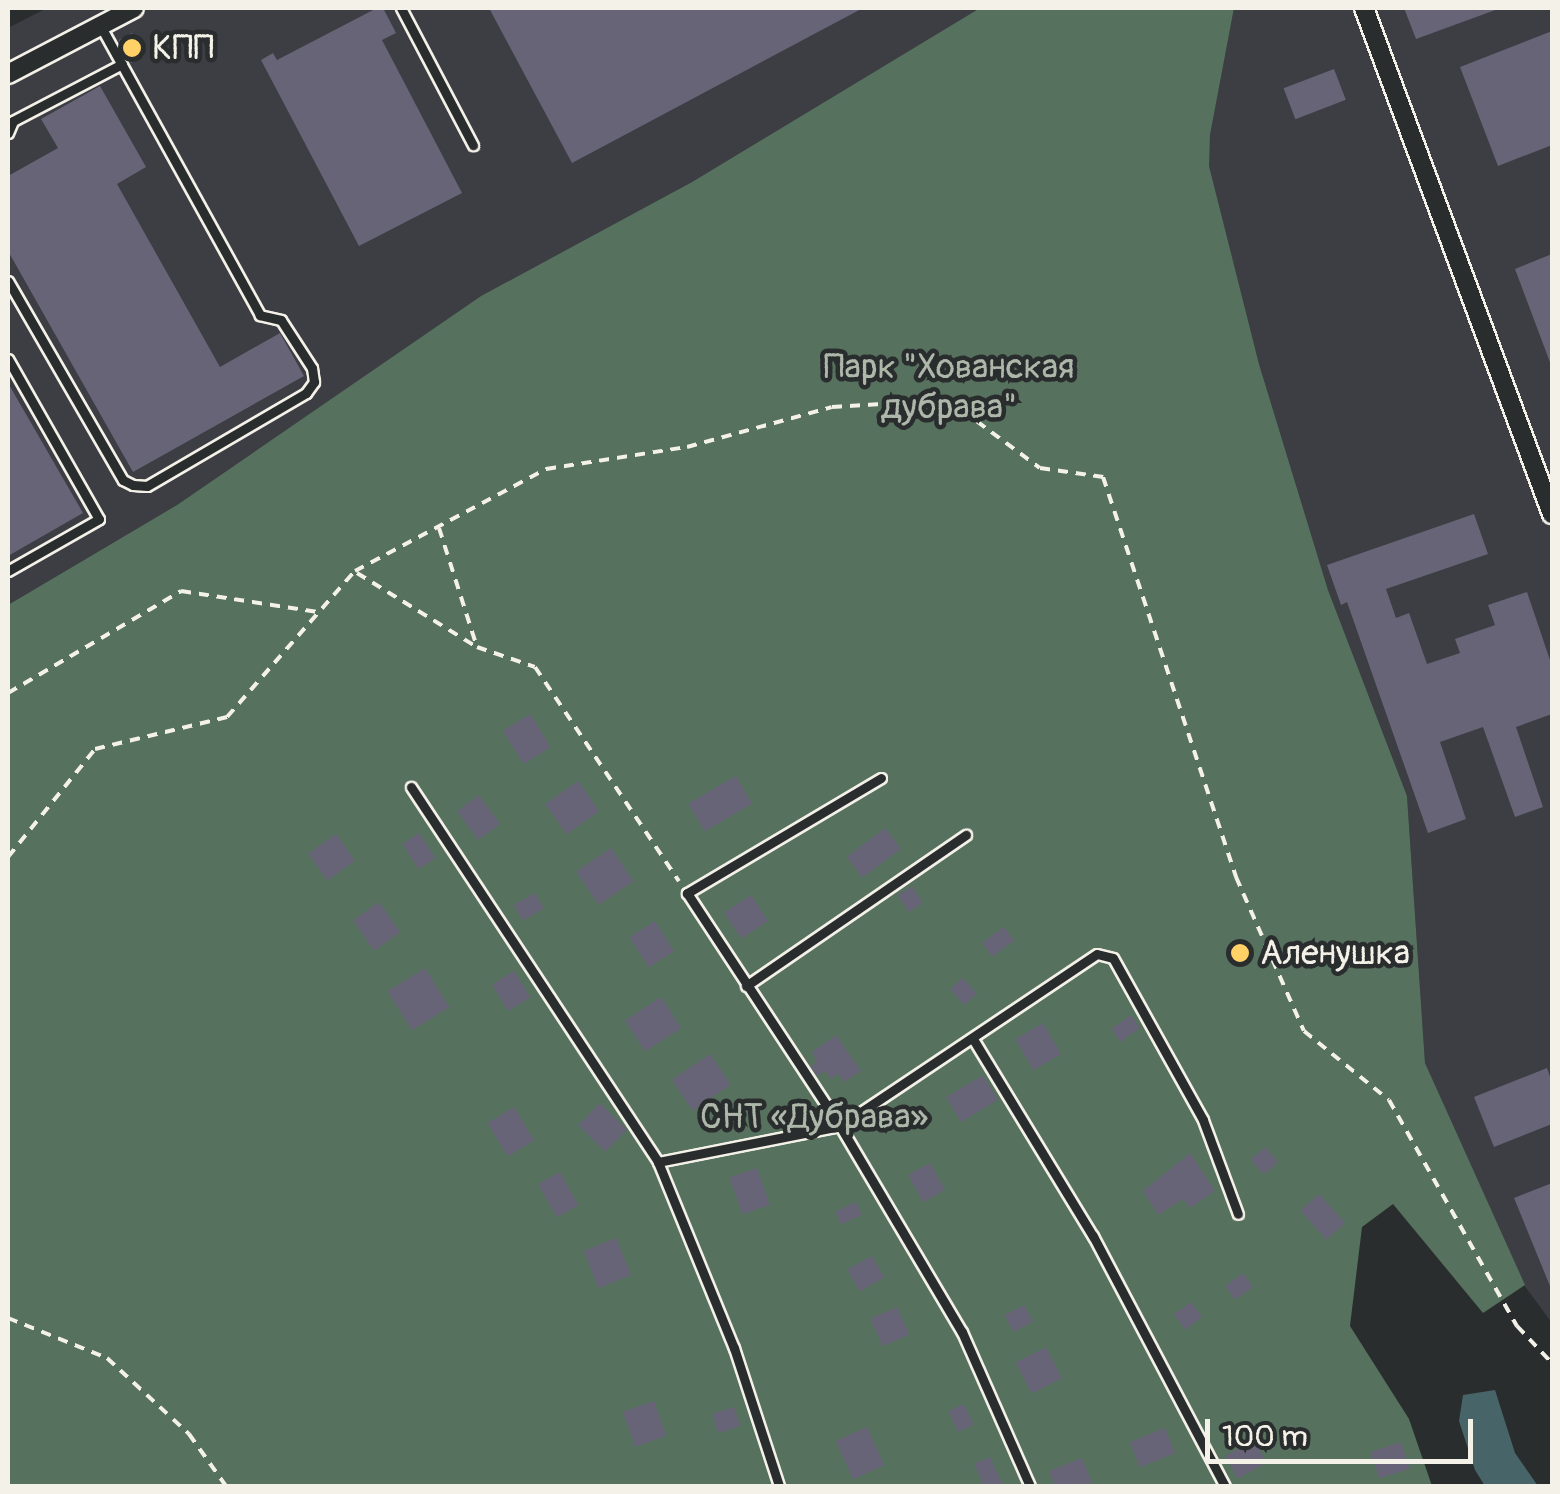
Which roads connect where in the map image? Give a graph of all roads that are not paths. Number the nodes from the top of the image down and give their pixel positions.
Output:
1 (134, 8) edge
2 (401, 8) edge
3 (1364, 8) edge
4 (100, 25) junction
5 (122, 64) junction
6 (8, 74) edge
7 (8, 133) edge
8 (473, 144) dead end
9 (8, 281) edge
10 (8, 359) edge
11 (1552, 514) edge
12 (8, 571) edge
13 (881, 778) dead end
14 (411, 788) dead end
15 (966, 835) dead end
16 (746, 986) junction
17 (973, 1039) junction
18 (840, 1126) junction
19 (658, 1162) junction
20 (1238, 1214) dead end
21 (779, 1486) edge
22 (1030, 1486) edge
23 (1225, 1486) edge

1 - 4 street
2 - 8 lane
3 - 11 street
4 - 5 lane
4 - 6 street
5 - 7 lane
5 - 9 lane
10 - 12 lane
13 - 16 lane
14 - 19 lane
15 - 16 lane
16 - 18 lane
17 - 18 lane
17 - 20 lane
17 - 23 lane
18 - 19 lane
18 - 22 lane
19 - 21 lane

